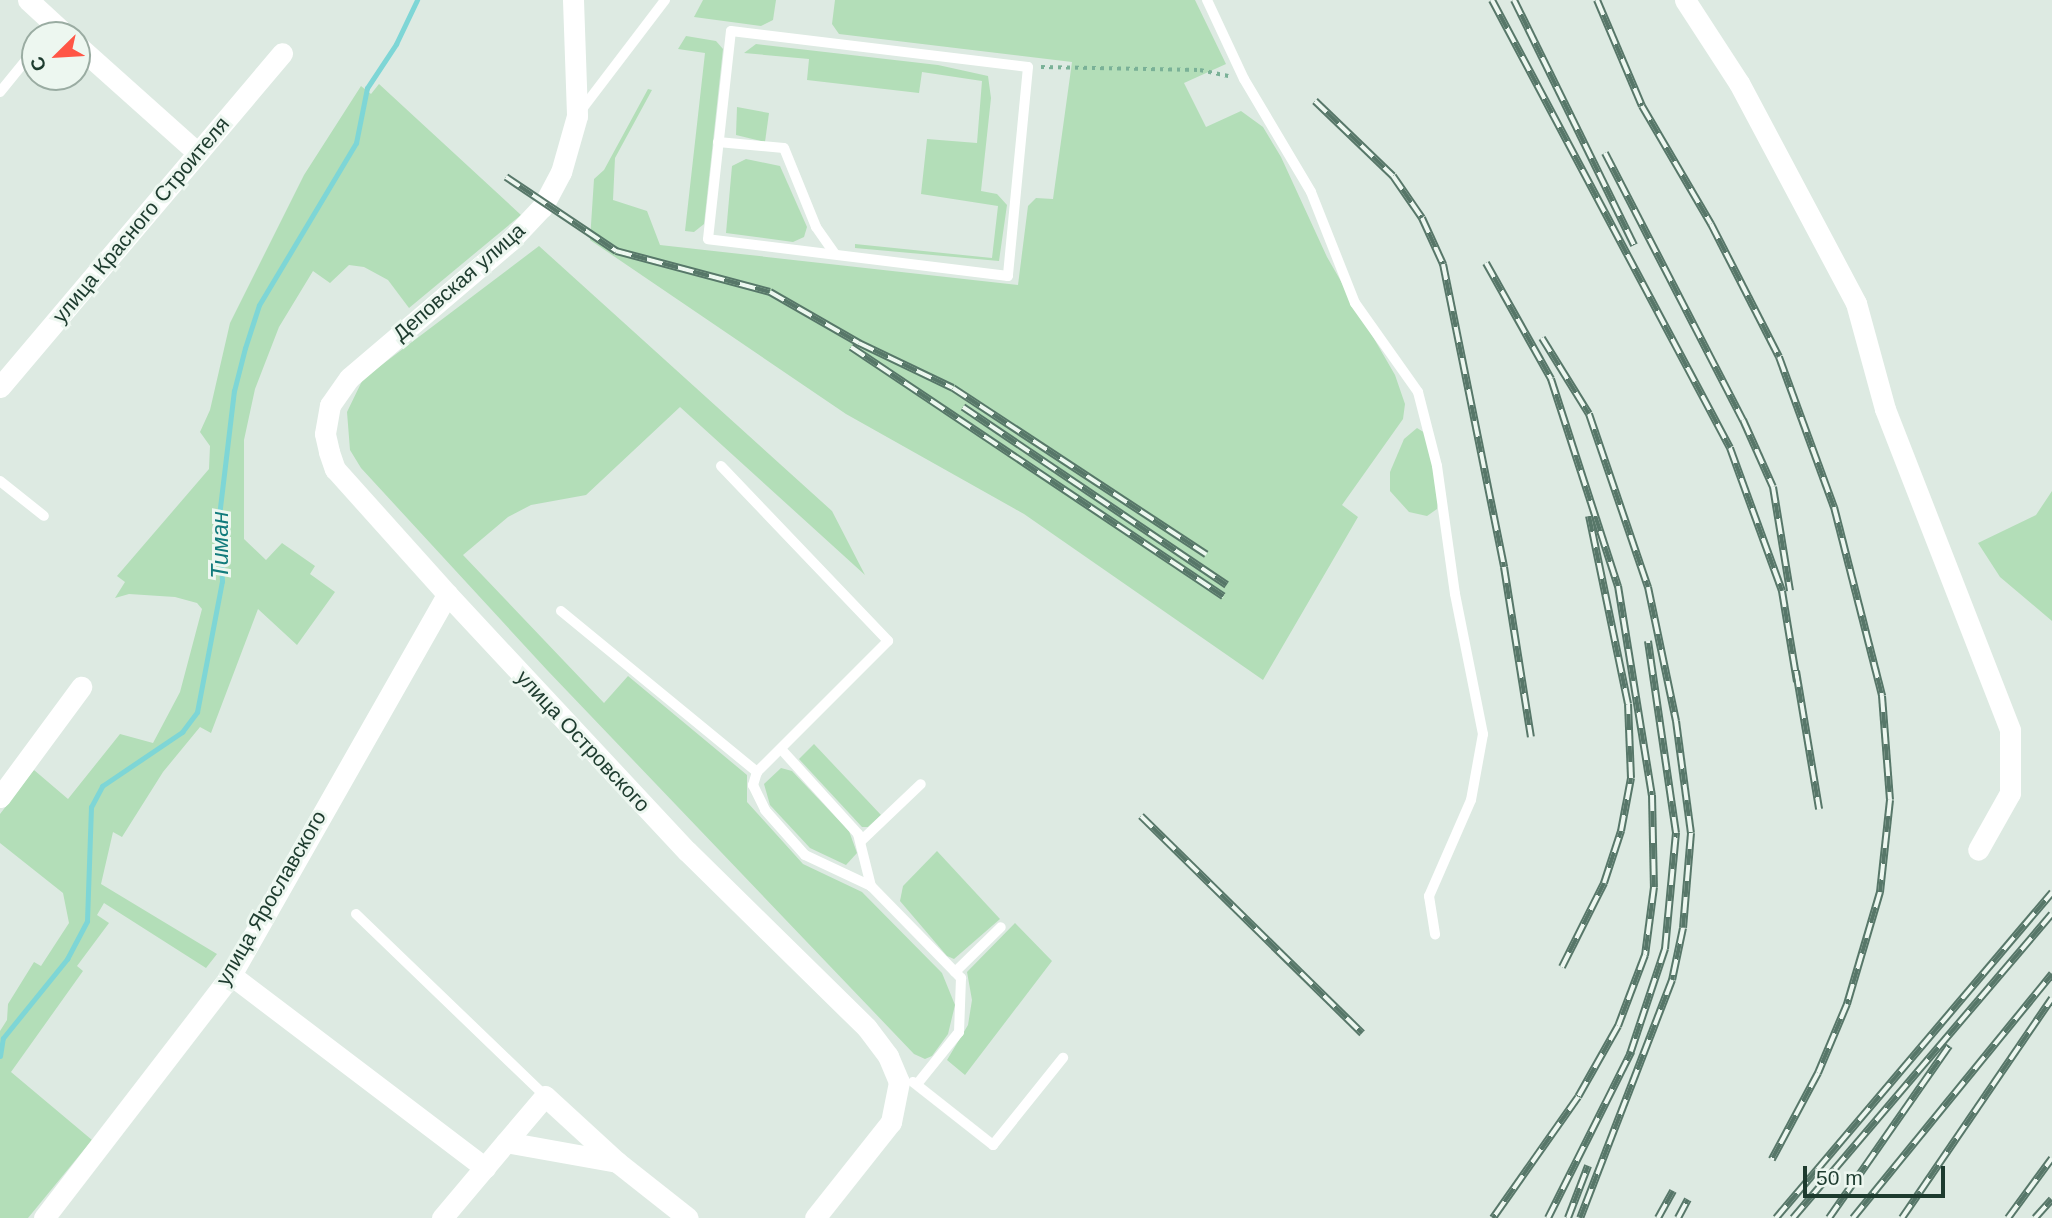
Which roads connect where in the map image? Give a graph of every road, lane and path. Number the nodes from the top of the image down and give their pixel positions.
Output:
1 (28, 0) edge
2 (573, 0) edge
3 (665, 0) edge
4 (1208, 0) edge
5 (1685, 0) edge
6 (46, 21) edge
7 (282, 53) dead end
8 (91, 57) edge
9 (21, 66) edge
10 (1028, 67) junction
11 (1244, 79) junction
12 (0, 92) edge
13 (577, 116) junction
14 (718, 142) junction
15 (198, 153) junction
16 (834, 253) junction
17 (349, 378) joint
18 (0, 387) edge
19 (721, 466) dead end
20 (0, 481) edge
21 (44, 516) dead end
22 (447, 594) junction
23 (561, 611) dead end
24 (81, 687) dead end
25 (780, 749) junction
26 (757, 772) junction
27 (921, 784) dead end
28 (2, 791) edge
29 (862, 840) junction
30 (1978, 850) dead end
31 (871, 886) junction
32 (356, 915) dead end
33 (1001, 927) dead end
34 (1435, 935) dead end
35 (955, 972) junction
36 (231, 975) junction
37 (1063, 1058) dead end
38 (908, 1082) junction
39 (545, 1096) junction
40 (506, 1142) junction
41 (617, 1162) junction
42 (485, 1168) junction
43 (44, 1218) edge
44 (442, 1218) edge
45 (688, 1218) edge
46 (815, 1218) edge

1 - 6 street
2 - 13 street
3 - 13 lane, Деповская улица
4 - 11 lane
5 - 30 street
7 - 15 street, улица Красного Строителя
8 - 15 street
9 - 12 lane
10 - 11 path
10 - 14 lane
10 - 16 lane
11 - 34 lane
13 - 17 street, Деповская улица
14 - 16 lane
14 - 16 lane
15 - 18 street, улица Красного Строителя
17 - 22 street, улица Островского
19 - 25 lane
20 - 21 lane
22 - 36 street, улица Ярославского
22 - 38 street, улица Островского
23 - 26 lane
24 - 28 street
25 - 26 lane
25 - 29 lane
26 - 31 lane
27 - 29 lane
29 - 31 lane
31 - 35 lane
32 - 39 lane
33 - 35 lane
35 - 38 lane
36 - 42 street
36 - 43 street, улица Ярославского
37 - 38 lane
38 - 46 street
39 - 40 street
39 - 41 street
40 - 41 street
40 - 42 street
41 - 45 street
42 - 44 street

